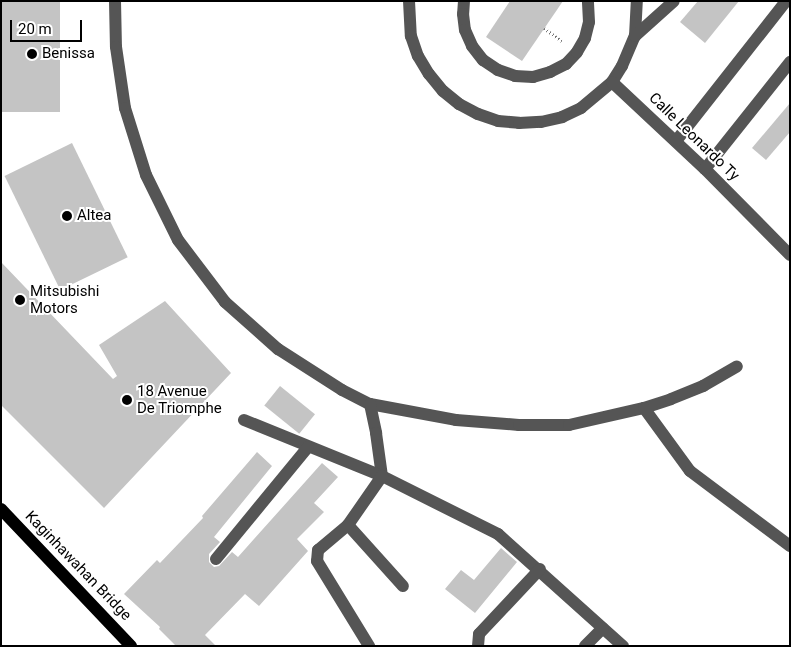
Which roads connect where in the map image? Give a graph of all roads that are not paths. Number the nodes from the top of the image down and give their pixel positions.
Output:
1 (115, 1) edge
2 (409, 1) edge
3 (464, 1) edge
4 (588, 1) edge
5 (637, 1) edge
6 (674, 1) edge
7 (786, 1) edge
8 (635, 36) junction
9 (790, 62) edge
10 (612, 82) junction
11 (676, 141) junction
12 (705, 169) junction
13 (790, 255) edge
14 (737, 366) dead end
15 (370, 404) junction
16 (644, 408) junction
17 (244, 420) dead end
18 (308, 447) junction
19 (382, 476) junction
20 (1, 509) edge
21 (348, 525) junction
22 (790, 546) edge
23 (216, 559) dead end
24 (540, 569) junction
25 (402, 586) dead end
26 (603, 628) junction
27 (131, 646) edge
28 (369, 646) edge
29 (478, 646) edge
30 (585, 646) edge
31 (623, 646) edge

1 - 15 street
2 - 10 street
3 - 4 street
5 - 8 street
6 - 8 street
7 - 11 street
8 - 10 street
9 - 12 street
10 - 11 street, Calle Leonardo Ty
11 - 12 street, Calle Leonardo Ty
12 - 13 street, Calle Leonardo Ty
14 - 16 street
15 - 16 street
15 - 19 street
16 - 22 street
17 - 18 street
18 - 19 street
18 - 23 street
19 - 21 street
19 - 24 street
20 - 27 main road, Kaginhawahan Bridge
21 - 25 street
21 - 28 street
24 - 26 street
24 - 29 street
26 - 30 street
26 - 31 street

